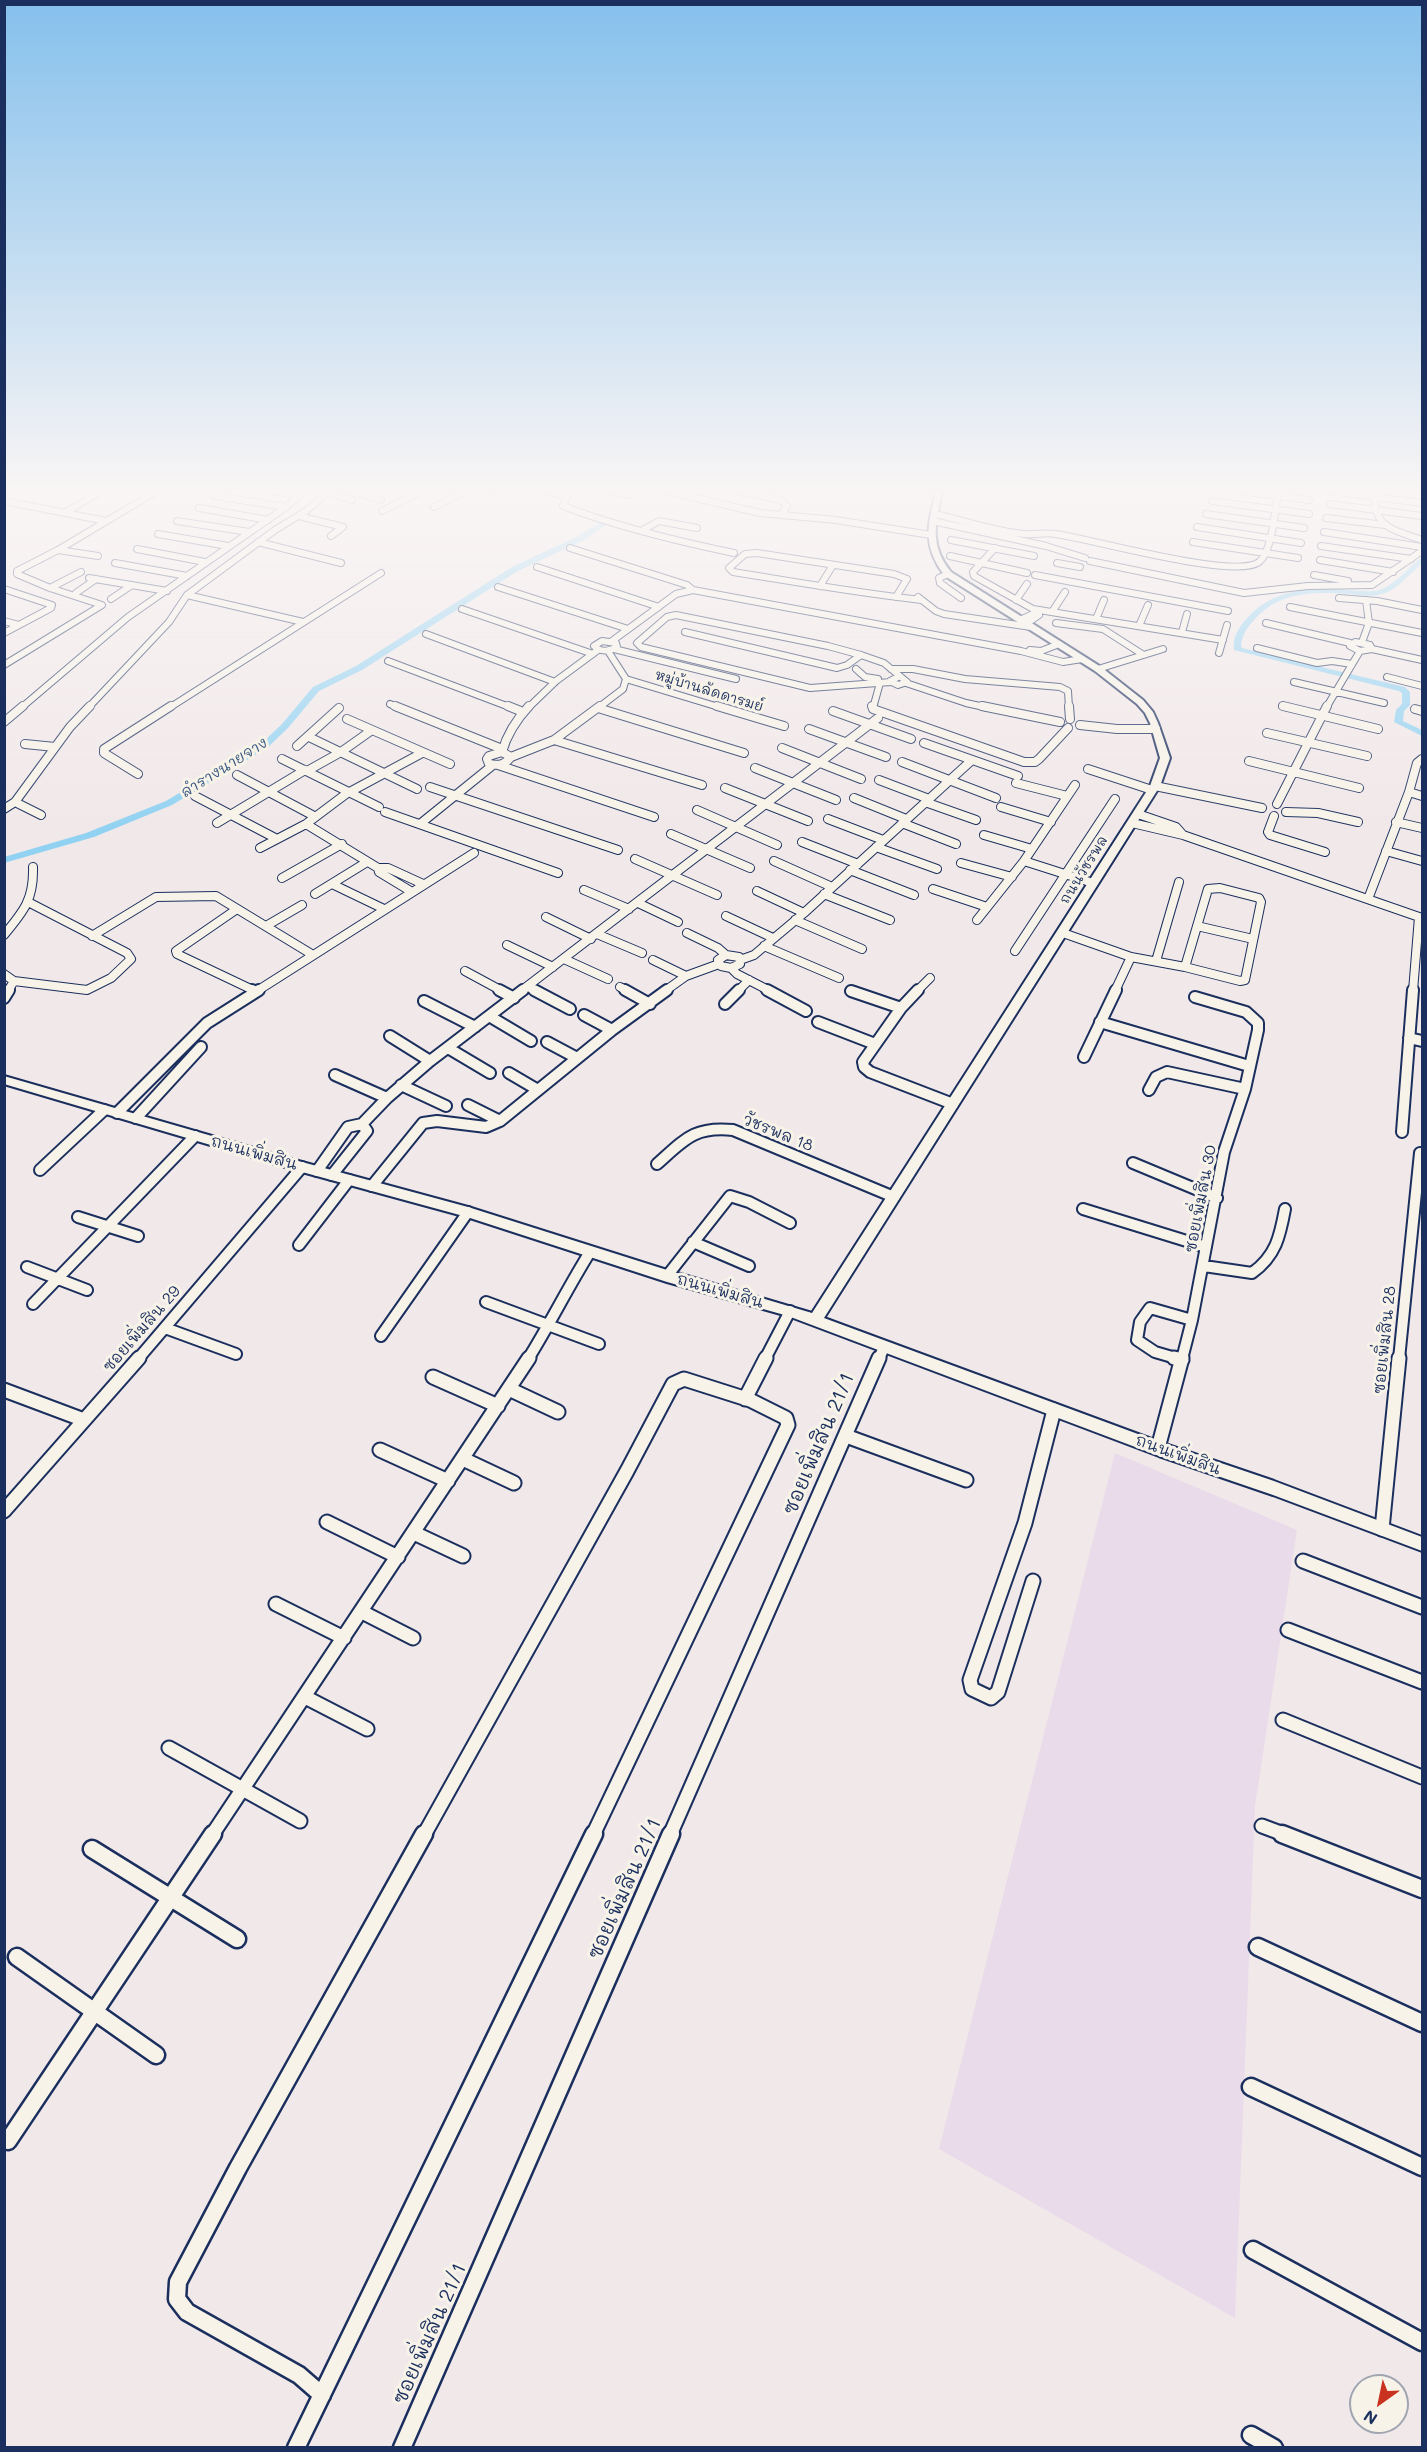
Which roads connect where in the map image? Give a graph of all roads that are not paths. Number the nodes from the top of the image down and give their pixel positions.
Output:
1 (43, 602) edge
2 (98, 602) edge
3 (150, 602) edge
4 (182, 602) edge
5 (219, 602) edge
6 (334, 602) edge
7 (546, 602) edge
8 (645, 602) edge
9 (665, 602) edge
10 (760, 602) edge
11 (924, 602) edge
12 (993, 602) edge
13 (1020, 602) edge
14 (1058, 602) edge
15 (1103, 602) edge
16 (1192, 602) edge
17 (1366, 602) edge
18 (1380, 602) edge
19 (1201, 604) joint
20 (1148, 605) dead end
21 (659, 607) junction
22 (1290, 607) dead end
23 (462, 609) dead end
24 (1422, 610) edge
25 (1039, 611) junction
26 (1228, 611) dead end
27 (1052, 612) junction
28 (1187, 614) dead end
29 (1096, 619) junction
30 (4, 621) edge
31 (303, 622) junction
32 (710, 622) junction
33 (1026, 623) junction
34 (1056, 623) dead end
35 (1266, 623) dead end
36 (1369, 623) junction
37 (19, 625) junction
38 (1227, 625) dead end
39 (1139, 626) junction
40 (628, 629) junction
41 (685, 632) dead end
42 (1182, 632) junction
43 (4, 633) edge
44 (1422, 633) edge
45 (426, 634) dead end
46 (696, 635) junction
47 (1223, 640) junction
48 (612, 641) junction
49 (1362, 642) junction
50 (1350, 643) junction
51 (1059, 644) junction
52 (1257, 648) dead end
53 (1163, 649) dead end
54 (1372, 649) junction
55 (611, 650) junction
56 (1360, 651) junction
57 (596, 652) junction
58 (1219, 652) dead end
59 (1041, 653) junction
60 (1142, 654) junction
61 (861, 655) junction
62 (1082, 659) junction
63 (1422, 660) edge
64 (388, 661) dead end
65 (4, 664) edge
66 (1352, 664) junction
67 (856, 669) dead end
68 (891, 669) junction
69 (1098, 669) junction
70 (898, 677) junction
71 (1387, 677) dead end
72 (626, 679) junction
73 (736, 679) dead end
74 (890, 681) junction
75 (555, 682) junction
76 (1294, 682) dead end
77 (880, 683) junction
78 (906, 683) junction
79 (1422, 686) edge
80 (1336, 691) junction
81 (1384, 703) dead end
82 (390, 704) dead end
83 (1282, 706) dead end
84 (339, 708) dead end
85 (598, 708) junction
86 (833, 711) dead end
87 (523, 712) junction
88 (1321, 716) junction
89 (878, 718) dead end
90 (346, 719) dead end
91 (1070, 719) junction
92 (4, 722) edge
93 (1060, 722) junction
94 (869, 725) junction
95 (1080, 725) junction
96 (784, 726) dead end
97 (1155, 726) junction
98 (1068, 728) junction
99 (809, 729) dead end
100 (1378, 729) dead end
101 (372, 730) junction
102 (1267, 733) dead end
103 (309, 737) junction
104 (911, 739) dead end
105 (554, 740) junction
106 (924, 742) dead end
107 (1307, 742) junction
108 (846, 743) junction
109 (25, 744) dead end
110 (297, 746) dead end
111 (55, 747) junction
112 (782, 748) dead end
113 (502, 751) junction
114 (341, 752) junction
115 (422, 753) junction
116 (744, 753) dead end
117 (1367, 756) dead end
118 (511, 757) junction
119 (885, 757) dead end
120 (282, 759) dead end
121 (972, 759) junction
122 (1422, 759) edge
123 (1250, 761) dead end
124 (820, 762) junction
125 (902, 762) dead end
126 (450, 764) dead end
127 (496, 765) junction
128 (755, 768) dead end
129 (1088, 769) dead end
130 (306, 771) junction
131 (1293, 771) junction
132 (385, 773) junction
133 (138, 774) dead end
134 (237, 775) dead end
135 (861, 779) dead end
136 (879, 780) dead end
137 (949, 780) junction
138 (794, 783) junction
139 (702, 785) dead end
140 (1076, 785) dead end
141 (1155, 786) junction
142 (430, 787) dead end
143 (726, 788) dead end
144 (1359, 788) dead end
145 (417, 789) dead end
146 (271, 792) junction
147 (1409, 792) junction
148 (348, 794) junction
149 (455, 795) junction
150 (195, 796) dead end
151 (1067, 796) junction
152 (1422, 796) edge
153 (854, 798) dead end
154 (996, 798) dead end
155 (1115, 799) dead end
156 (836, 800) dead end
157 (927, 800) junction
158 (15, 802) junction
159 (766, 804) junction
160 (1277, 804) junction
161 (1001, 807) dead end
162 (1262, 808) junction
163 (4, 809) edge
164 (697, 810) dead end
165 (1286, 812) junction
166 (41, 815) dead end
167 (233, 815) junction
168 (314, 816) junction
169 (1274, 816) junction
170 (654, 817) dead end
171 (1135, 818) junction
172 (828, 819) dead end
173 (976, 820) dead end
174 (808, 821) dead end
175 (904, 821) junction
176 (1051, 822) junction
177 (1358, 822) dead end
178 (1396, 822) junction
179 (218, 823) dead end
180 (306, 824) junction
181 (420, 824) junction
182 (736, 827) junction
183 (1422, 828) edge
184 (671, 834) dead end
185 (984, 835) dead end
186 (277, 839) junction
187 (802, 842) dead end
188 (342, 844) junction
189 (880, 844) junction
190 (956, 844) dead end
191 (777, 845) dead end
192 (260, 849) dead end
193 (707, 849) junction
194 (1032, 849) junction
195 (618, 850) dead end
196 (1386, 851) junction
197 (1325, 852) dead end
198 (474, 853) dead end
199 (635, 859) dead end
200 (774, 861) dead end
201 (1024, 861) junction
202 (1422, 861) edge
203 (367, 862) junction
204 (961, 863) dead end
205 (858, 864) junction
206 (33, 867) dead end
207 (378, 868) junction
208 (750, 868) dead end
209 (937, 869) dead end
210 (850, 870) junction
211 (558, 873) dead end
212 (1065, 874) junction
213 (672, 876) junction
214 (1012, 877) junction
215 (282, 878) dead end
216 (1179, 882) dead end
217 (1093, 883) junction
218 (332, 884) junction
219 (423, 884) junction
220 (832, 887) junction
221 (933, 889) dead end
222 (584, 890) dead end
223 (757, 891) dead end
224 (412, 892) junction
225 (315, 894) dead end
226 (824, 894) junction
227 (717, 895) dead end
228 (914, 895) dead end
229 (1368, 898) junction
230 (30, 903) junction
231 (638, 903) junction
232 (302, 905) dead end
233 (987, 907) junction
234 (237, 909) junction
235 (384, 909) junction
236 (629, 909) junction
237 (804, 913) junction
238 (726, 916) dead end
239 (546, 917) dead end
240 (1421, 918) edge
241 (795, 920) junction
242 (890, 920) dead end
243 (977, 920) dead end
244 (678, 922) dead end
245 (266, 926) junction
246 (1197, 926) junction
247 (687, 933) dead end
248 (1063, 933) junction
249 (4, 935) edge
250 (92, 936) junction
251 (594, 936) junction
252 (773, 938) junction
253 (1253, 939) junction
254 (507, 945) dead end
255 (764, 946) junction
256 (862, 949) dead end
257 (1015, 951) dead end
258 (642, 953) dead end
259 (313, 955) junction
260 (726, 955) junction
261 (1131, 957) junction
262 (564, 959) junction
263 (1419, 959) edge
264 (653, 960) dead end
265 (741, 960) junction
266 (1156, 962) junction
267 (719, 964) junction
268 (553, 967) junction
269 (1185, 967) junction
270 (731, 969) junction
271 (465, 971) dead end
272 (4, 974) edge
273 (686, 976) junction
274 (839, 978) dead end
275 (930, 978) dead end
276 (608, 980) dead end
277 (749, 980) junction
278 (14, 981) junction
279 (528, 987) junction
280 (620, 987) dead end
281 (851, 991) dead end
282 (256, 992) junction
283 (1195, 996) dead end
284 (4, 998) edge
285 (514, 998) junction
286 (1418, 998) edge
287 (424, 1001) dead end
288 (650, 1004) junction
289 (724, 1004) dead end
290 (901, 1008) junction
291 (570, 1009) dead end
292 (806, 1011) dead end
293 (584, 1015) dead end
294 (489, 1016) junction
295 (818, 1022) dead end
296 (1100, 1022) junction
297 (475, 1028) junction
298 (612, 1030) junction
299 (390, 1036) dead end
300 (1409, 1038) junction
301 (531, 1041) dead end
302 (1422, 1041) edge
303 (548, 1042) dead end
304 (875, 1044) junction
305 (201, 1047) dead end
306 (448, 1048) junction
307 (1084, 1057) dead end
308 (577, 1058) junction
309 (430, 1061) junction
310 (1249, 1066) junction
311 (490, 1072) dead end
312 (509, 1073) dead end
313 (335, 1075) dead end
314 (4, 1080) edge
315 (401, 1085) junction
316 (1245, 1089) junction
317 (538, 1090) junction
318 (1149, 1090) dead end
319 (387, 1098) junction
320 (953, 1104) junction
321 (468, 1105) dead end
322 (446, 1106) dead end
323 (110, 1111) junction
324 (136, 1118) junction
325 (500, 1121) junction
326 (362, 1124) junction
327 (1402, 1132) dead end
328 (195, 1136) junction
329 (1420, 1153) dead end
330 (1133, 1163) dead end
331 (657, 1164) dead end
332 (302, 1167) junction
333 (40, 1170) dead end
334 (316, 1171) junction
335 (333, 1175) junction
336 (349, 1180) junction
337 (372, 1185) junction
338 (894, 1197) junction
339 (1217, 1198) junction
340 (1083, 1209) dead end
341 (1285, 1209) dead end
342 (468, 1212) junction
343 (78, 1217) dead end
344 (790, 1223) dead end
345 (107, 1226) junction
346 (138, 1236) dead end
347 (693, 1242) junction
348 (299, 1245) dead end
349 (1206, 1247) junction
350 (590, 1252) junction
351 (749, 1266) dead end
352 (1204, 1266) junction
353 (27, 1267) dead end
354 (667, 1276) junction
355 (58, 1279) junction
356 (87, 1290) dead end
357 (486, 1302) dead end
358 (33, 1304) dead end
359 (790, 1311) junction
360 (815, 1320) junction
361 (1192, 1320) junction
362 (550, 1326) junction
363 (165, 1328) junction
364 (381, 1336) dead end
365 (599, 1344) dead end
366 (884, 1347) junction
367 (236, 1354) dead end
368 (1182, 1360) junction
369 (433, 1377) dead end
370 (509, 1389) junction
371 (4, 1390) edge
372 (745, 1399) junction
373 (498, 1406) junction
374 (1054, 1410) junction
375 (558, 1412) dead end
376 (84, 1420) junction
377 (846, 1436) junction
378 (1158, 1448) junction
379 (380, 1450) dead end
380 (463, 1459) junction
381 (966, 1480) dead end
382 (448, 1481) junction
383 (514, 1483) dead end
384 (4, 1511) edge
385 (327, 1521) dead end
386 (1382, 1529) junction
387 (414, 1533) junction
388 (1422, 1544) edge
389 (463, 1556) dead end
390 (398, 1557) junction
391 (1303, 1561) dead end
392 (1033, 1581) dead end
393 (276, 1604) dead end
394 (1422, 1607) edge
395 (362, 1612) junction
396 (1288, 1630) dead end
397 (344, 1638) junction
398 (414, 1638) dead end
399 (1422, 1682) edge
400 (305, 1697) junction
401 (1283, 1720) dead end
402 (367, 1729) dead end
403 (169, 1748) dead end
404 (1422, 1777) edge
405 (243, 1790) junction
406 (300, 1821) dead end
407 (1262, 1826) dead end
408 (92, 1850) dead end
409 (1422, 1889) edge
410 (171, 1899) junction
411 (237, 1939) dead end
412 (1258, 1947) dead end
413 (17, 1957) dead end
414 (95, 2012) junction
415 (1422, 2023) edge
416 (156, 2055) dead end
417 (1251, 2087) dead end
418 (8, 2141) dead end
419 (1422, 2167) edge
420 (1253, 2250) dead end
421 (1422, 2342) edge
422 (322, 2395) junction
423 (1251, 2435) dead end
424 (296, 2448) edge
425 (402, 2448) edge
426 (1274, 2448) edge

1 - 37 street
2 - 65 street
3 - 92 street
4 - 111 street
5 - 31 street
6 - 31 street
7 - 40 street
8 - 21 street
9 - 21 street
10 - 59 street
11 - 33 street
12 - 33 street, ถนนวัชรพล
13 - 25 street
14 - 27 street
15 - 29 street
16 - 19 street
17 - 36 street
18 - 24 street
19 - 26 street
20 - 39 street
21 - 40 street
22 - 36 street
23 - 57 street
25 - 27 street
25 - 33 street
27 - 29 street
28 - 42 street
29 - 39 street
30 - 37 street
31 - 133 street
32 - 46 street
32 - 61 street
32 - 77 street
33 - 51 street, ถนนวัชรพล
34 - 60 street
35 - 50 street
36 - 44 street
36 - 49 street
37 - 43 street
38 - 47 street
39 - 42 street
40 - 48 street
41 - 46 street
42 - 47 street
45 - 75 street
46 - 61 street
47 - 58 street
48 - 55 street
48 - 57 street
49 - 50 street
49 - 54 street
50 - 56 street
51 - 59 street
51 - 62 street, ถนนวัชรพล
52 - 66 street
53 - 60 street
54 - 56 street
54 - 63 street
55 - 57 street
55 - 72 street
55 - 73 street
56 - 66 street
57 - 75 street
59 - 62 street
60 - 69 street
61 - 68 street
62 - 69 street, ถนนวัชรพล
64 - 87 street
66 - 80 street
67 - 74 street
68 - 70 street
68 - 91 street
69 - 97 street, ถนนวัชรพล
70 - 74 street
70 - 78 street
71 - 79 street
72 - 85 street
72 - 96 street, หมู่บ้านลัดดารมย์
74 - 77 street
74 - 78 street
75 - 87 street
76 - 80 street
77 - 98 street
78 - 93 street
80 - 81 street
80 - 88 street
82 - 113 street
83 - 88 street
84 - 103 street
85 - 105 street
85 - 116 street
86 - 94 street
87 - 113 street
88 - 100 street
88 - 107 street
89 - 94 street
90 - 101 street
91 - 93 street
91 - 95 street
93 - 98 street
94 - 104 street
94 - 108 street
95 - 97 street
95 - 98 street
97 - 141 street, ถนนวัชรพล
99 - 108 street
101 - 114 street
101 - 115 street
102 - 107 street
103 - 110 street
103 - 114 street
105 - 118 street
105 - 139 street
106 - 121 street
107 - 117 street
107 - 131 street
108 - 119 street
108 - 124 street
109 - 111 street
111 - 158 street
112 - 124 street
113 - 118 street
113 - 127 street
114 - 130 street
114 - 132 street
115 - 126 street
115 - 132 street
118 - 127 street
120 - 130 street
121 - 137 street
121 - 151 street
122 - 147 street
123 - 131 street
124 - 135 street
124 - 138 street
125 - 137 street
127 - 149 street
127 - 170 street
128 - 138 street
129 - 141 street
130 - 146 street
130 - 148 street
131 - 144 street
131 - 160 street
132 - 145 street
132 - 148 street
134 - 146 street
136 - 157 street
137 - 154 street
137 - 157 street
138 - 156 street
138 - 159 street
140 - 151 street
141 - 162 street
141 - 171 street, ถนนวัชรพล
142 - 149 street
143 - 159 street
146 - 167 street
146 - 168 street
147 - 152 street
147 - 178 street
148 - 168 street
148 - 181 street
149 - 181 street
149 - 195 street
150 - 167 street
151 - 176 street
153 - 175 street
155 - 212 street
157 - 173 street
157 - 175 street
158 - 163 street
158 - 166 street
159 - 174 street
159 - 182 street
160 - 162 street
160 - 165 street
161 - 176 street
162 - 169 street
164 - 182 street
165 - 169 street
165 - 177 street
167 - 179 street
167 - 186 street
168 - 180 street
169 - 197 street
171 - 217 street, ถนนวัชรพล
171 - 229 street
172 - 189 street
175 - 189 street
175 - 190 street
176 - 194 street
178 - 183 street
178 - 196 street
180 - 186 street
180 - 188 street
181 - 211 street
182 - 191 street
182 - 193 street
184 - 193 street
185 - 194 street
186 - 192 street
187 - 205 street
188 - 203 street
188 - 215 street
189 - 205 street
189 - 209 street
193 - 208 street
193 - 213 street
194 - 201 street
196 - 202 street
196 - 229 street
198 - 219 street
199 - 213 street
200 - 220 street
201 - 212 street
201 - 214 street
203 - 207 street
203 - 218 street
204 - 214 street
205 - 210 street
206 - 230 street
207 - 219 street
207 - 224 street
210 - 220 street
210 - 228 street
212 - 217 street
212 - 257 street
213 - 227 street
213 - 231 street
214 - 233 street
216 - 266 street
217 - 248 street, ถนนวัชรพล
218 - 225 street
218 - 235 street
219 - 224 street
220 - 226 street
221 - 233 street
222 - 236 street
223 - 237 street
224 - 235 street
226 - 237 street
226 - 242 street
229 - 240 street
230 - 249 street
230 - 250 street
231 - 236 street
231 - 244 street
232 - 245 street
233 - 243 street
234 - 245 street
234 - 250 street
234 - 282 street
235 - 259 street
236 - 251 street
237 - 241 street
238 - 252 street
239 - 251 street
240 - 263 street
241 - 252 street
241 - 256 street
245 - 259 street
246 - 253 street
246 - 253 street
246 - 269 street
247 - 260 street
248 - 261 street
248 - 320 street, ถนนวัชรพล
250 - 278 street
251 - 258 street
251 - 262 street
252 - 255 street
253 - 269 street
254 - 268 street
255 - 265 street
255 - 274 street
259 - 282 street
260 - 265 street
260 - 267 street
261 - 266 street
261 - 296 street
262 - 268 street
262 - 276 street
263 - 286 street
264 - 273 street
265 - 270 street
266 - 269 street
267 - 270 street
267 - 273 street
268 - 279 street
270 - 277 street
271 - 285 street
272 - 278 street
273 - 288 street
275 - 290 street
277 - 289 street
277 - 292 street
278 - 284 street
279 - 285 street
279 - 291 street
280 - 288 street
281 - 290 street
282 - 323 street
283 - 310 street, ซอยเพิ่มสิน 30
285 - 294 street
286 - 300 street
287 - 297 street
288 - 298 street
290 - 304 street
293 - 298 street
294 - 297 street
294 - 301 street
295 - 304 street
296 - 307 street
296 - 310 street
297 - 306 street
298 - 308 street
299 - 309 street
300 - 302 street
300 - 327 street
303 - 308 street
304 - 320 street
305 - 324 street
306 - 309 street
306 - 311 street
308 - 317 street
309 - 315 street
310 - 316 street, ซอยเพิ่มสิน 30
312 - 317 street
313 - 319 street
314 - 323 street, ถนนเพิ่มสิน
315 - 319 street
315 - 322 street
316 - 318 street
316 - 339 street, ซอยเพิ่มสิน 30
317 - 325 street
319 - 326 street
320 - 338 street, ถนนวัชรพล
321 - 325 street
323 - 324 street, ถนนเพิ่มสิน
323 - 333 street
324 - 328 street, ถนนเพิ่มสิน
325 - 337 street
326 - 334 street
326 - 335 street
328 - 332 street, ถนนเพิ่มสิน
328 - 345 street
329 - 386 street, ซอยเพิ่มสิน 28
330 - 339 street
331 - 338 street, วัชรพล 18
332 - 334 street, ถนนเพิ่มสิน
332 - 363 street, ซอยเพิ่มสิน 29
334 - 335 street, ถนนเพิ่มสิน
335 - 336 street, ถนนเพิ่มสิน
336 - 337 street, ถนนเพิ่มสิน
336 - 348 street
337 - 342 street, ถนนเพิ่มสิน
338 - 360 street, ถนนวัชรพล
339 - 349 street, ซอยเพิ่มสิน 30
340 - 349 street
341 - 352 street
342 - 350 street, ถนนเพิ่มสิน
342 - 364 street
343 - 345 street
344 - 347 street
345 - 346 street
345 - 355 street
347 - 351 street
347 - 354 street
349 - 352 street, ซอยเพิ่มสิน 30
350 - 354 street, ถนนเพิ่มสิน
350 - 362 street
352 - 361 street, ซอยเพิ่มสิน 30
353 - 355 street
354 - 359 street, ถนนเพิ่มสิน
355 - 356 street
355 - 358 street
357 - 362 street
359 - 360 street, ถนนเพิ่มสิน
359 - 372 street
360 - 366 street, ถนนเพิ่มสิน
361 - 368 street, ซอยเพิ่มสิน 30
361 - 368 street
362 - 365 street
362 - 370 street
363 - 367 street
363 - 376 street, ซอยเพิ่มสิน 29
366 - 374 street, ถนนเพิ่มสิน
366 - 377 street, ซอยเพิ่มสิน 21/1
368 - 378 street, ซอยเพิ่มสิน 30
369 - 373 street
370 - 373 street
370 - 375 street
371 - 376 street
372 - 422 street
372 - 422 street
373 - 380 street
374 - 378 street, ถนนเพิ่มสิน
374 - 392 street
376 - 384 street, ซอยเพิ่มสิน 29
377 - 381 street
377 - 425 street, ซอยเพิ่มสิน 21/1
378 - 386 street, ถนนเพิ่มสิน
379 - 382 street
380 - 382 street
380 - 383 street
382 - 387 street
385 - 390 street
386 - 388 street, ถนนเพิ่มสิน
387 - 389 street
387 - 390 street
390 - 395 street
391 - 394 street
393 - 397 street
395 - 397 street
395 - 398 street
396 - 399 street
397 - 400 street
400 - 402 street
400 - 405 street
401 - 404 street
403 - 405 street
405 - 406 street
405 - 410 street
407 - 409 street
408 - 410 street
410 - 411 street
410 - 414 street
412 - 415 street
413 - 414 street
414 - 416 street
414 - 418 street
417 - 419 street
420 - 421 street
422 - 424 street
423 - 426 street

